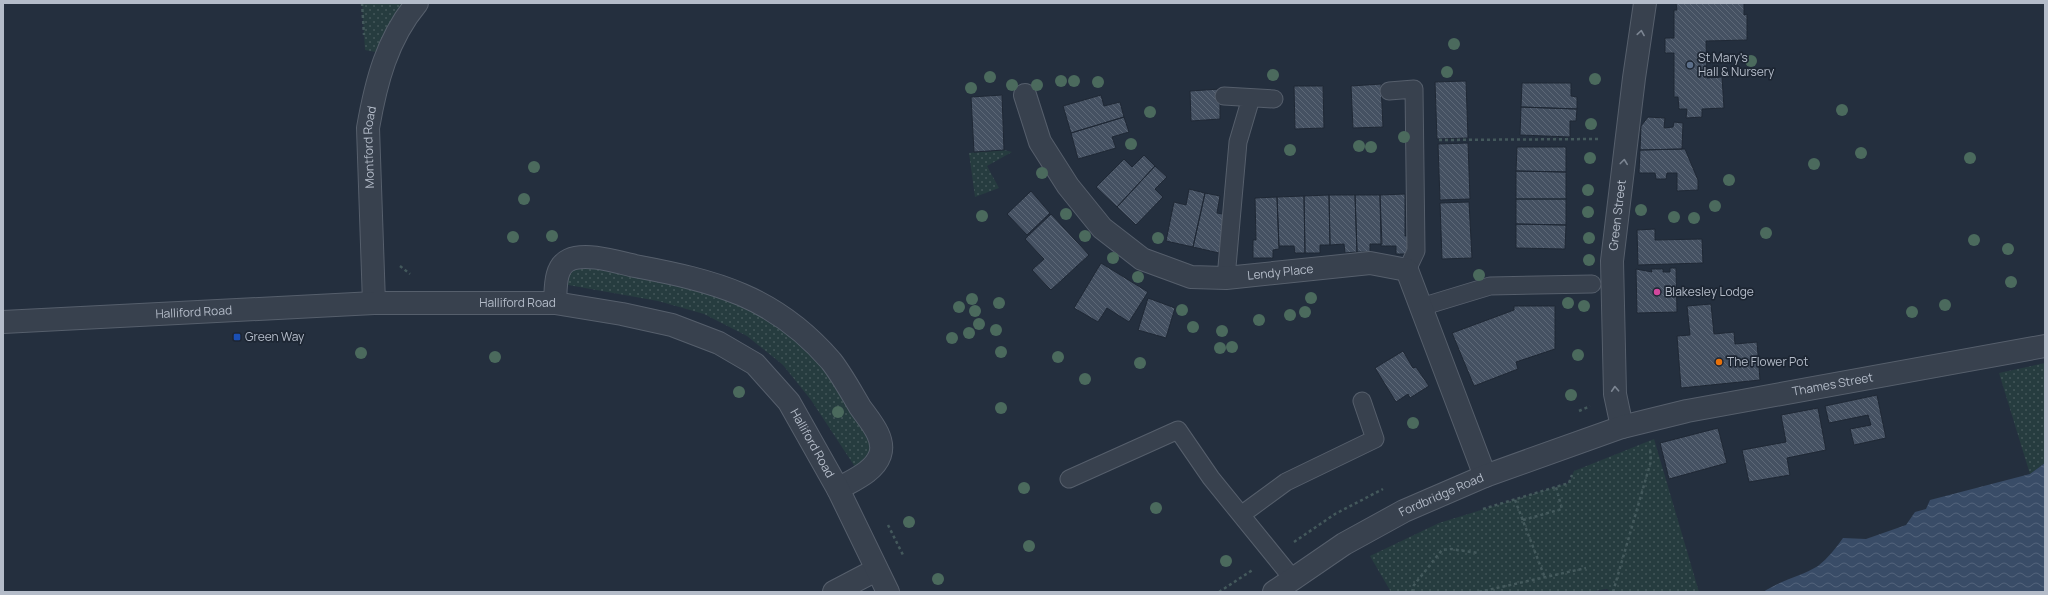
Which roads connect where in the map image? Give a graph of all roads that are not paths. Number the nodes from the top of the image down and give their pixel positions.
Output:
1 (417, 3) edge
2 (1645, 3) edge
3 (1390, 91) dead end
4 (1025, 95) dead end
5 (1224, 96) dead end
6 (1251, 98) junction
7 (1274, 99) dead end
8 (1407, 270) junction
9 (1226, 278) junction
10 (1592, 284) dead end
11 (374, 302) junction
12 (555, 303) junction
13 (1421, 307) junction
14 (3, 322) edge
15 (2045, 346) edge
16 (1362, 402) dead end
17 (1622, 427) junction
18 (1485, 476) junction
19 (1069, 479) dead end
20 (838, 489) junction
21 (1241, 515) junction
22 (876, 570) junction
23 (1293, 579) junction
24 (834, 592) edge
25 (888, 592) edge
26 (1274, 592) edge

1 - 11 street, Montford Road
17 -> 2 street, Green Street
3 - 8 lane
4 - 9 street, Lendy Place
5 - 6 lane
6 - 7 lane
6 - 9 lane
8 - 9 street, Lendy Place
8 - 13 street
10 - 13 lane
11 - 12 street, Halliford Road
11 - 14 street, Halliford Road
12 - 20 street, Halliford Road
12 - 20 street
13 - 18 street
15 - 17 street, Thames Street
16 - 21 lane
17 - 18 street, Fordbridge Road
18 - 23 street, Fordbridge Road
19 - 21 lane
20 - 22 street, Halliford Road
21 - 23 lane
22 - 24 street
22 - 25 street, Halliford Road
23 - 26 street, Fordbridge Road

